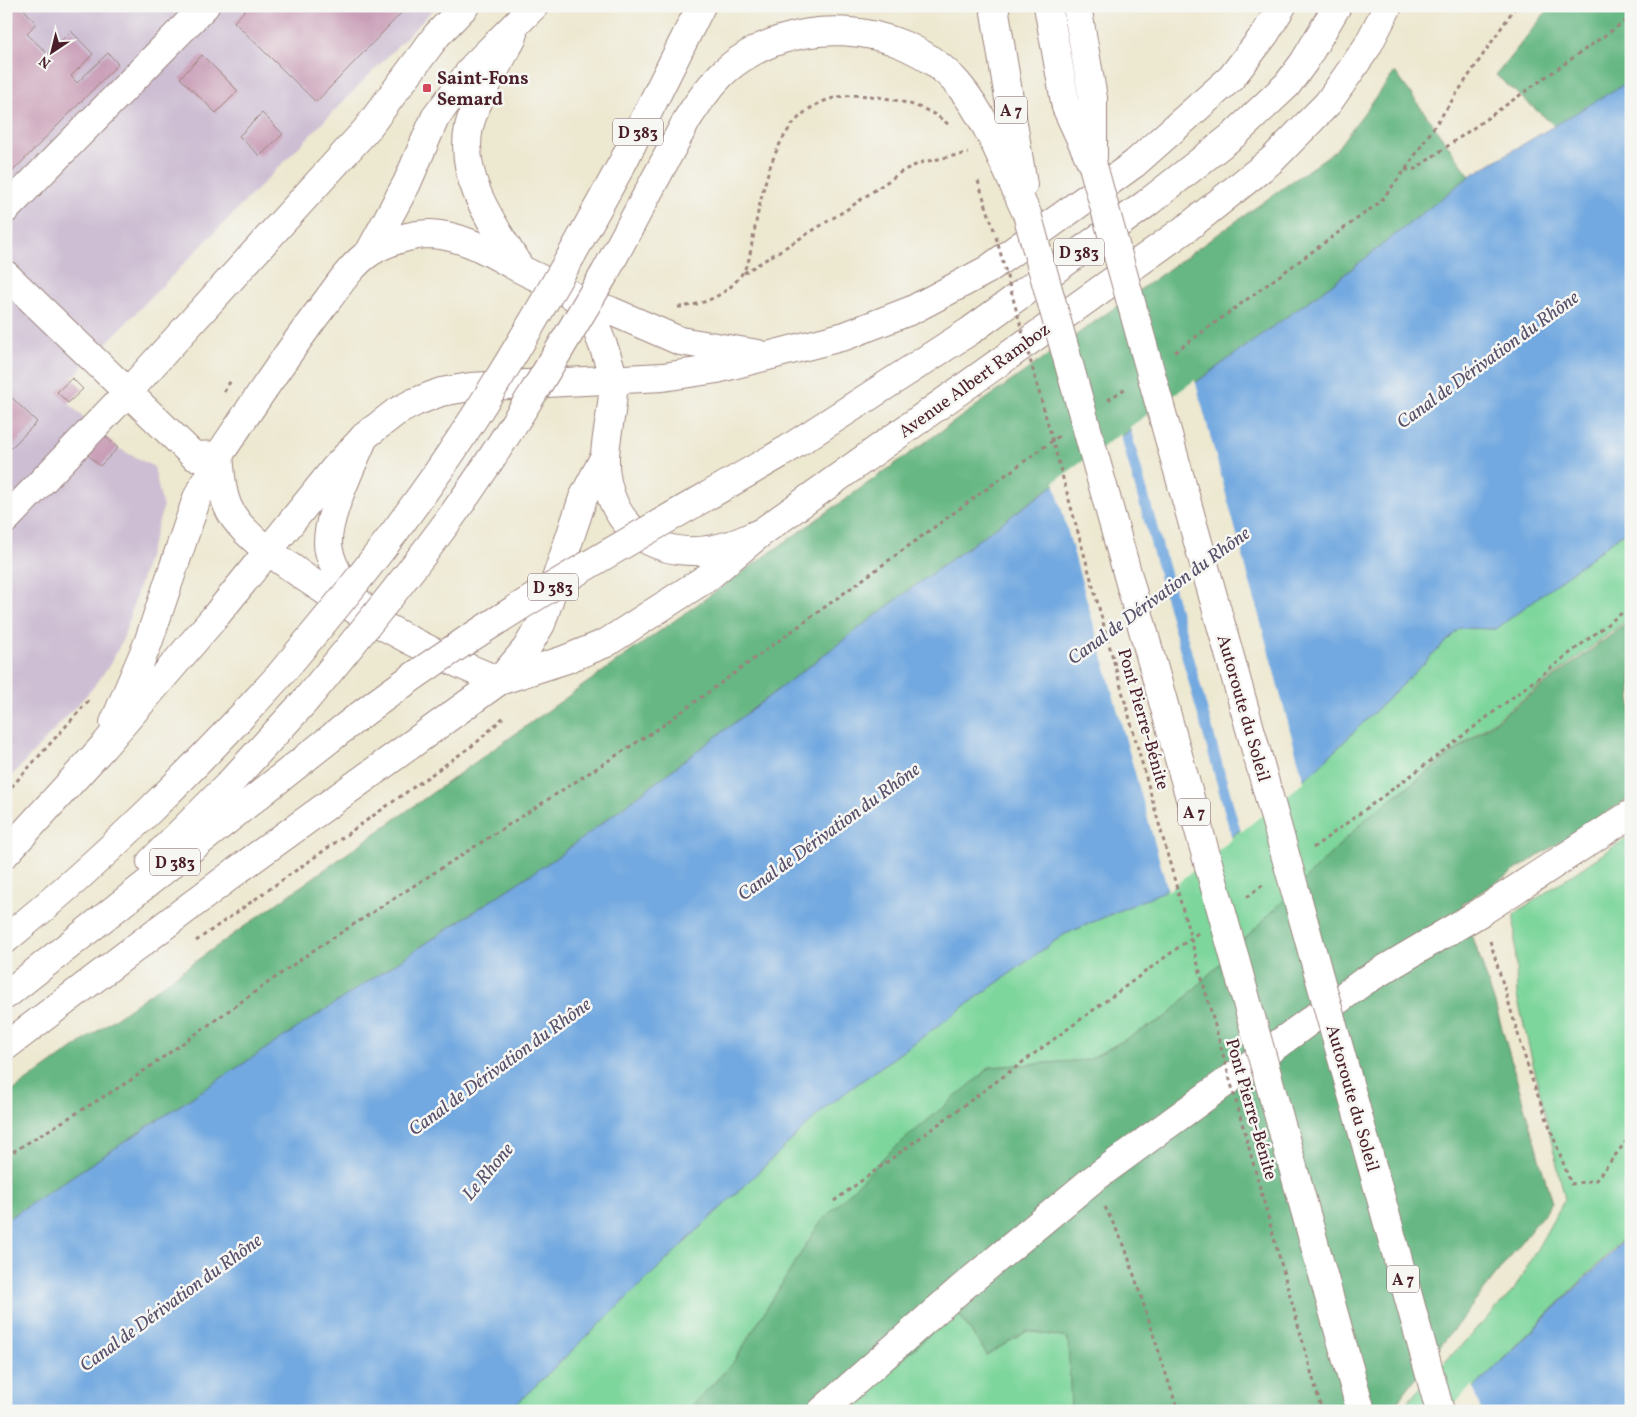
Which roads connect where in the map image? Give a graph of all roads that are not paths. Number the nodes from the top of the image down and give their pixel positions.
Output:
1 (205, 6) edge
2 (465, 6) edge
3 (701, 6) edge
4 (994, 6) edge
5 (1048, 6) edge
6 (1077, 6) edge
7 (1282, 6) edge
8 (1337, 6) edge
9 (1388, 6) edge
10 (528, 13) edge
11 (1093, 166) junction
12 (6, 209) edge
13 (1027, 214) junction
14 (369, 253) junction
15 (521, 270) junction
16 (6, 275) edge
17 (578, 300) junction
18 (772, 356) junction
19 (613, 378) junction
20 (128, 392) junction
21 (365, 436) junction
22 (219, 455) junction
23 (605, 456) junction
24 (6, 519) edge
25 (762, 532) junction
26 (268, 550) junction
27 (375, 620) junction
28 (499, 681) junction
29 (103, 747) junction
30 (1631, 814) edge
31 (6, 853) edge
32 (6, 939) edge
33 (9, 992) edge
34 (6, 1046) edge
35 (822, 1411) edge
36 (1361, 1411) edge
37 (1440, 1411) edge

1 - 12 main road
2 - 20 main road
3 - 32 main road, D 383, bridge
4 - 13 main road, A 7
5 - 11 main road, Autoroute du Soleil / A 7
6 - 11 main road
7 - 18 main road
8 - 33 main road, D 383, bridge
9 - 25 main road, Avenue Albert Ramboz
10 - 14 main road
10 - 15 main road
11 - 37 main road, Autoroute du Soleil / A 7, bridge
13 - 33 main road, bridge
13 - 36 main road, A 7, bridge
14 - 15 main road
14 - 22 main road
15 - 17 main road
16 - 20 main road
17 - 18 main road
17 - 19 main road
18 - 19 main road
19 - 21 main road
19 - 23 main road
20 - 22 main road
20 - 24 main road
21 - 26 main road
21 - 27 main road
22 - 26 main road
22 - 29 main road
23 - 25 main road
23 - 28 main road
25 - 28 main road, Avenue Albert Ramboz
26 - 27 main road
26 - 29 main road
27 - 28 main road
28 - 34 main road
29 - 31 main road
30 - 35 main road

